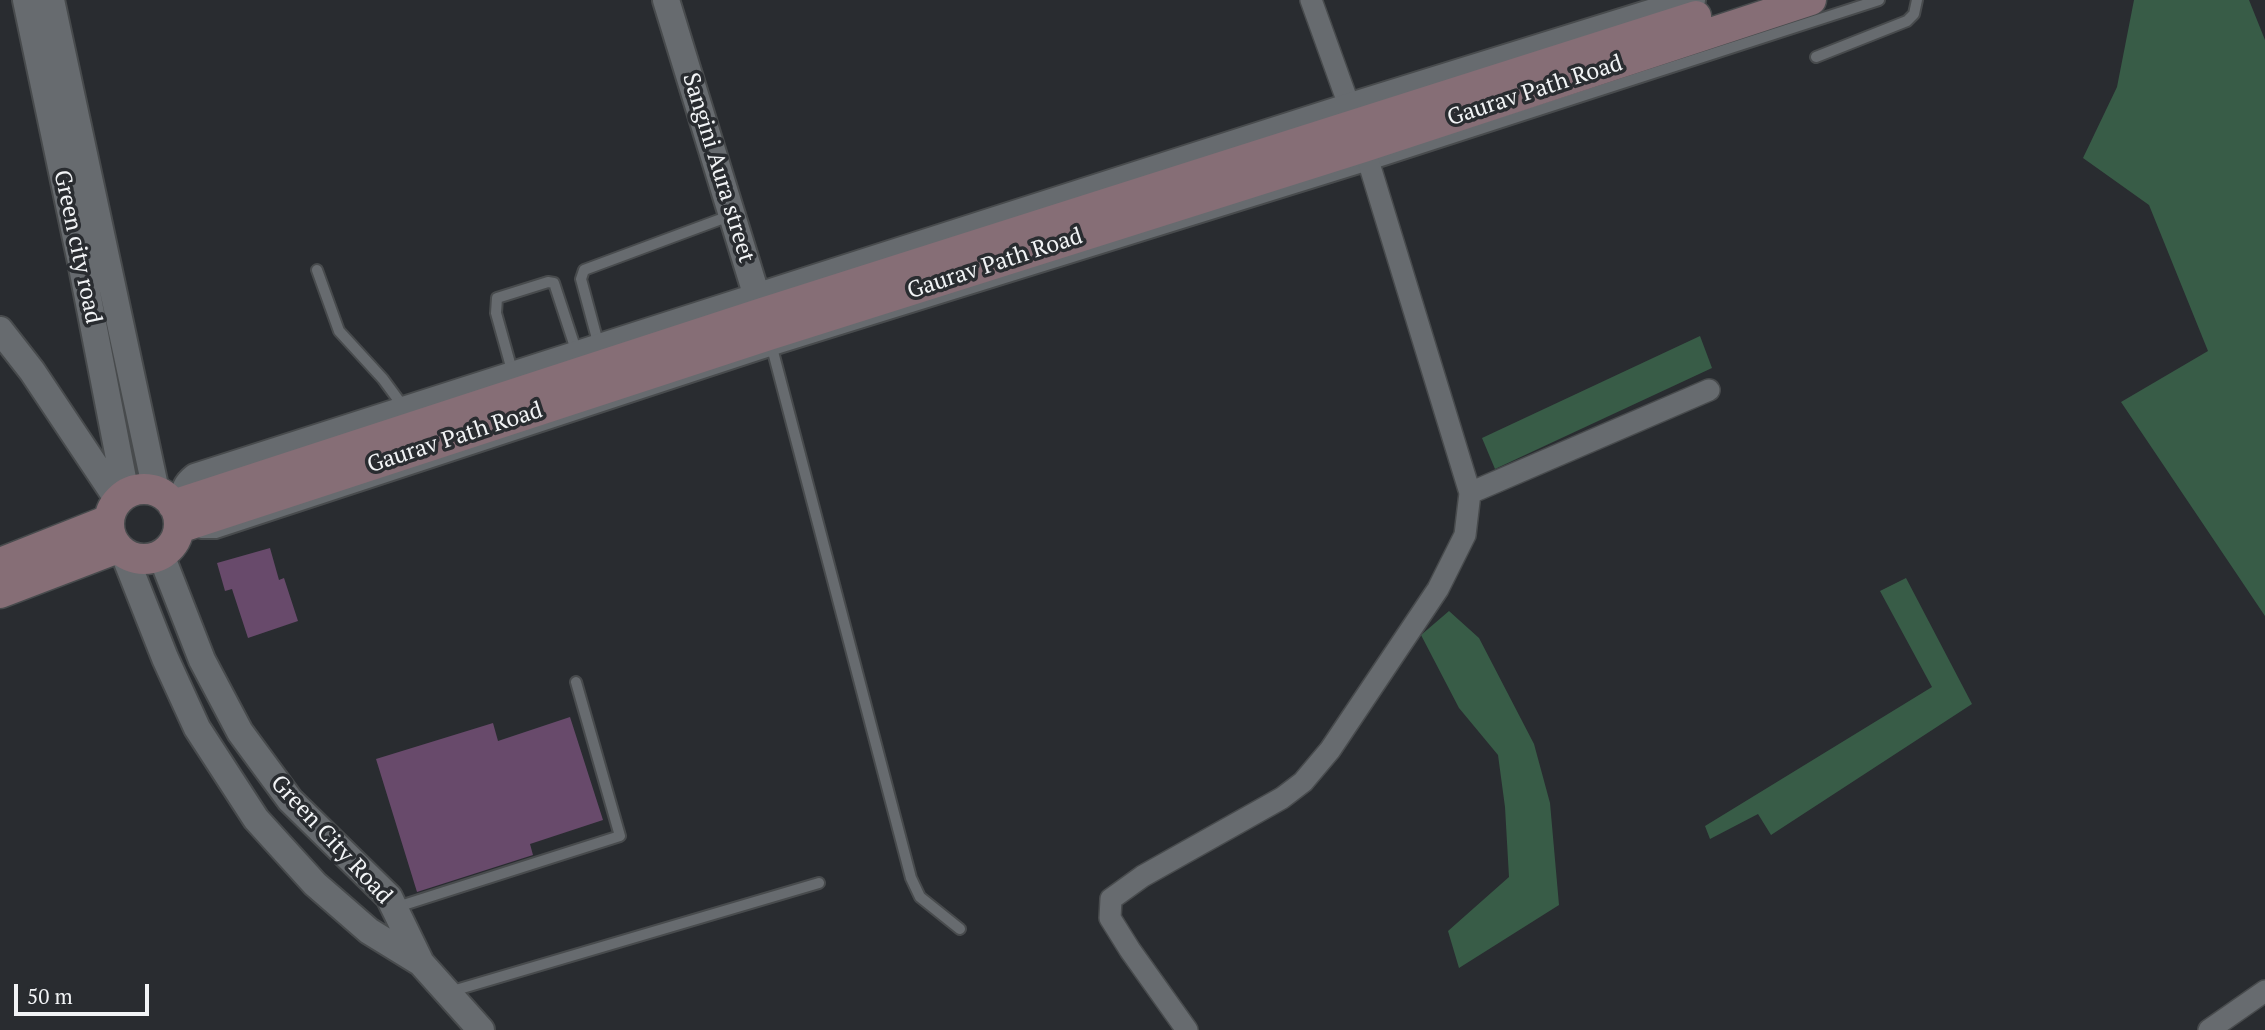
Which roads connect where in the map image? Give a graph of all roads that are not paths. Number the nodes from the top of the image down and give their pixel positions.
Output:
1 (26, 0) edge
2 (51, 0) edge
3 (666, 0) edge
4 (1311, 0) edge
5 (1692, 0) edge
6 (1747, 0) edge
7 (1811, 0) edge
8 (1879, 0) edge
9 (1917, 0) edge
10 (1816, 57) dead end
11 (1359, 136) junction
12 (732, 215) junction
13 (317, 270) dead end
14 (765, 323) junction
15 (0, 330) edge
16 (588, 350) junction
17 (513, 374) junction
18 (1709, 390) dead end
19 (405, 409) junction
20 (1470, 493) junction
21 (118, 504) junction
22 (175, 510) junction
23 (121, 551) junction
24 (161, 555) junction
25 (0, 563) edge
26 (0, 593) edge
27 (576, 682) dead end
28 (240, 732) junction
29 (212, 752) junction
30 (819, 883) dead end
31 (394, 908) junction
32 (960, 929) dead end
33 (421, 963) junction
34 (2265, 991) edge
35 (446, 993) junction
36 (481, 1030) edge
37 (1187, 1030) edge
38 (2209, 1030) edge

1 - 21 street, Green city road
2 - 22 street, Green city road
3 - 12 street, Sangini Aura street
4 - 11 street
5 - 11 street
6 - 11 main road, Gaurav Path Road
7 - 11 main road, Gaurav Path Road
8 - 11 lane
9 - 10 lane
11 - 14 main road, Gaurav Path Road
11 - 14 lane
11 - 20 street
12 - 14 street, Sangini Aura street
12 - 16 lane
13 - 19 lane
14 - 16 street
14 - 22 main road, Gaurav Path Road
14 - 22 lane
14 - 32 lane
15 - 21 street
16 - 17 street
16 - 17 lane
17 - 19 street
18 - 20 street
19 - 22 street
20 - 37 street
21 - 22 main road
21 - 23 main road
21 - 25 main road
22 - 24 main road
23 - 24 main road
23 - 26 main road
23 - 29 street, Green City Road
24 - 28 street, Green City Road
27 - 31 lane
28 - 29 street
28 - 31 street, Green City Road
29 - 33 street, Green City Road
30 - 35 lane
31 - 33 street, Green City Road
33 - 35 street
34 - 38 street
35 - 36 street

